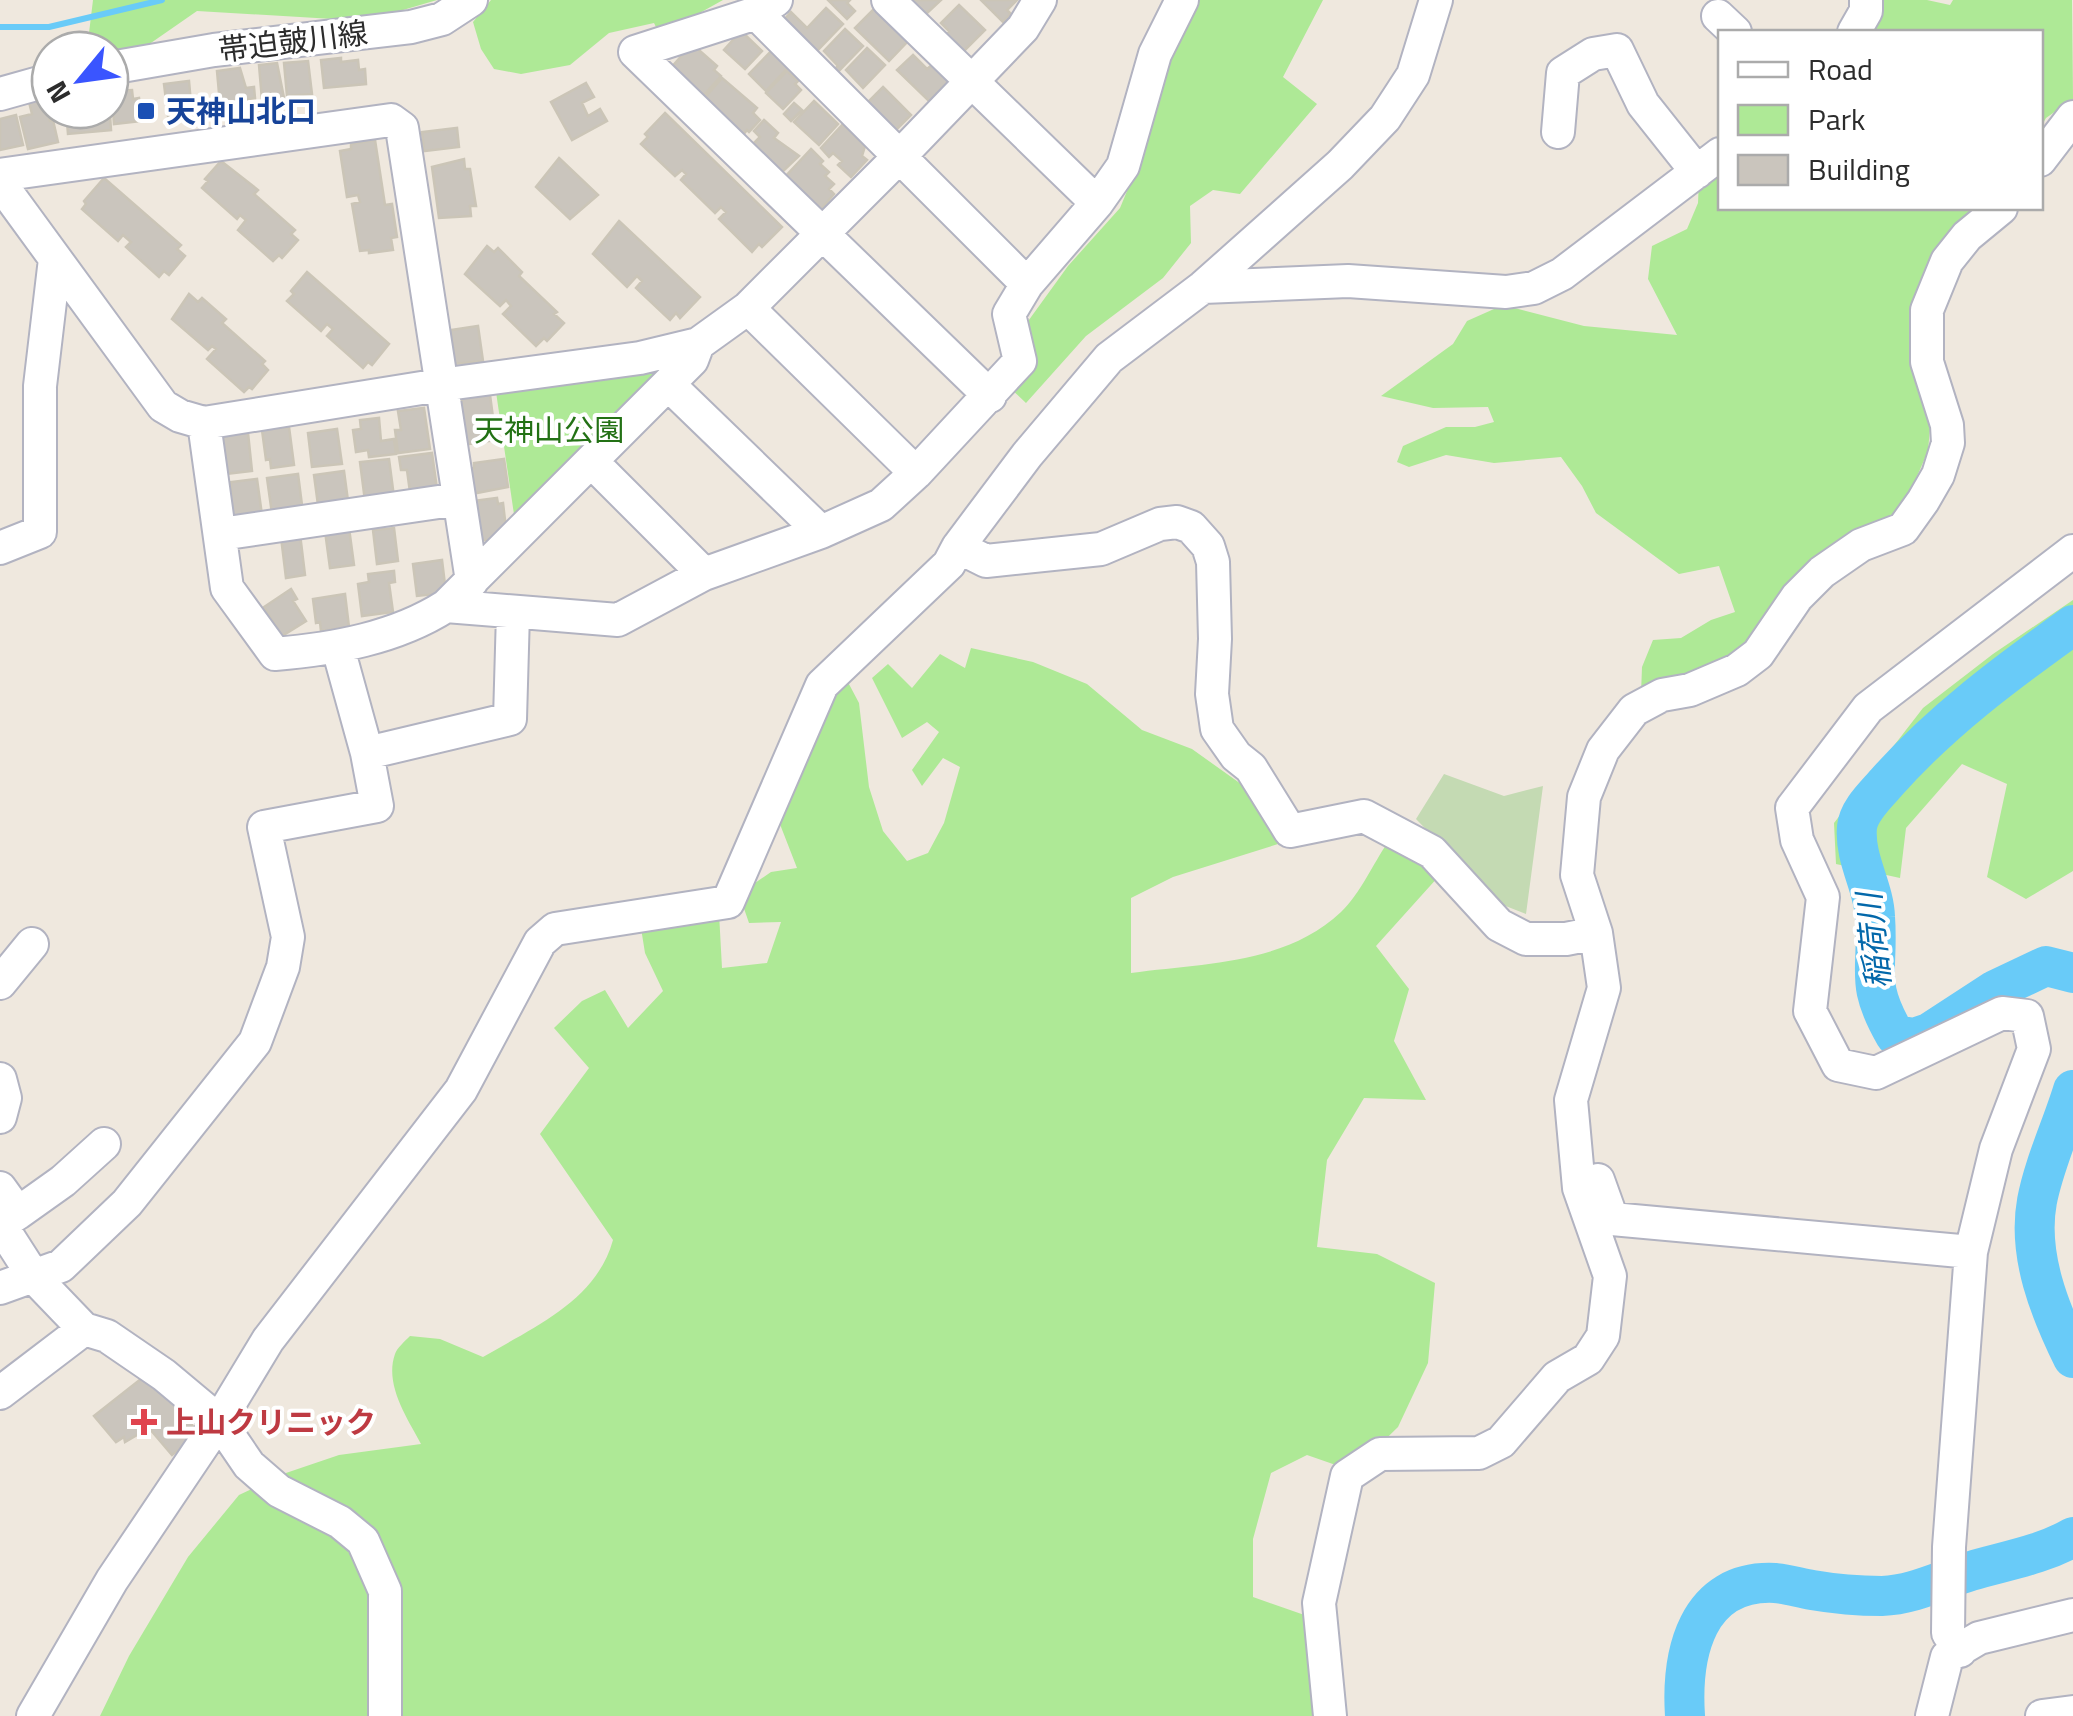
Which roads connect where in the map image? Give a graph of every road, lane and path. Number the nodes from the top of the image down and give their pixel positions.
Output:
1 (471, 0) edge
2 (888, 0) edge
3 (1040, 0) edge
4 (1182, 0) edge
5 (1436, 0) edge
6 (1866, 0) edge
7 (766, 6) edge
8 (1855, 30) edge
9 (130, 65) edge
10 (972, 82) junction
11 (30, 86) edge
12 (0, 94) edge
13 (2073, 116) edge
14 (1558, 132) dead end
15 (2043, 156) edge
16 (899, 157) junction
17 (1709, 163) edge
18 (0, 176) edge
19 (0, 183) edge
20 (1098, 204) junction
21 (1999, 210) edge
22 (822, 234) junction
23 (55, 258) junction
24 (1027, 284) junction
25 (1203, 288) junction
26 (748, 308) junction
27 (698, 344) junction
28 (668, 384) junction
29 (440, 385) junction
30 (990, 396) junction
31 (204, 423) junction
32 (593, 463) junction
33 (916, 474) junction
34 (459, 499) junction
35 (821, 532) junction
36 (221, 534) junction
37 (958, 547) junction
38 (0, 548) edge
39 (2073, 551) edge
40 (704, 574) junction
41 (472, 581) junction
42 (446, 606) junction
43 (513, 613) junction
44 (338, 648) junction
45 (368, 753) junction
46 (1596, 932) junction
47 (32, 944) dead end
48 (0, 983) edge
49 (0, 1078) edge
50 (1571, 1100) junction
51 (0, 1117) edge
52 (104, 1144) dead end
53 (5, 1212) edge
54 (1612, 1219) junction
55 (1971, 1252) junction
56 (1610, 1276) junction
57 (34, 1277) junction
58 (0, 1288) edge
59 (84, 1329) junction
60 (0, 1393) edge
61 (219, 1422) junction
62 (2073, 1615) edge
63 (1954, 1642) junction
64 (2073, 1712) edge
65 (33, 1716) edge
66 (386, 1716) edge
67 (1330, 1716) edge
68 (1932, 1716) edge
69 (2042, 1716) edge

1 - 9 street, 帯迫皷川線
2 - 10 street
3 - 10 street
4 - 20 street
5 - 25 street
6 - 8 street
7 - 16 street
7 - 22 street
10 - 16 street
10 - 20 street
11 - 12 street
13 - 15 street
14 - 17 street
16 - 22 street
16 - 24 street
17 - 25 street
18 - 29 street
19 - 23 street
20 - 24 street
21 - 46 street
22 - 26 street
22 - 30 street
23 - 31 street
23 - 38 street
24 - 30 street
25 - 37 street
26 - 27 street
26 - 33 street
27 - 28 street
27 - 29 street
28 - 32 street
28 - 35 street
29 - 31 street
29 - 34 street
30 - 33 street
31 - 36 street
32 - 40 street
32 - 41 street
33 - 35 street
34 - 36 street
34 - 41 street
35 - 40 street
36 - 44 street
37 - 46 street
37 - 61 street
39 - 55 street
40 - 43 street
41 - 42 street
42 - 43 street
42 - 44 street
43 - 45 street
44 - 45 street
45 - 57 street
46 - 50 street
47 - 48 street
49 - 51 street
50 - 54 street
50 - 56 street
52 - 53 street
53 - 57 street
54 - 55 street
54 - 56 street
55 - 63 street
56 - 67 street
57 - 58 street
57 - 59 street
59 - 60 street
59 - 61 street
61 - 65 street
61 - 66 street
62 - 63 street
63 - 68 street
64 - 69 street

